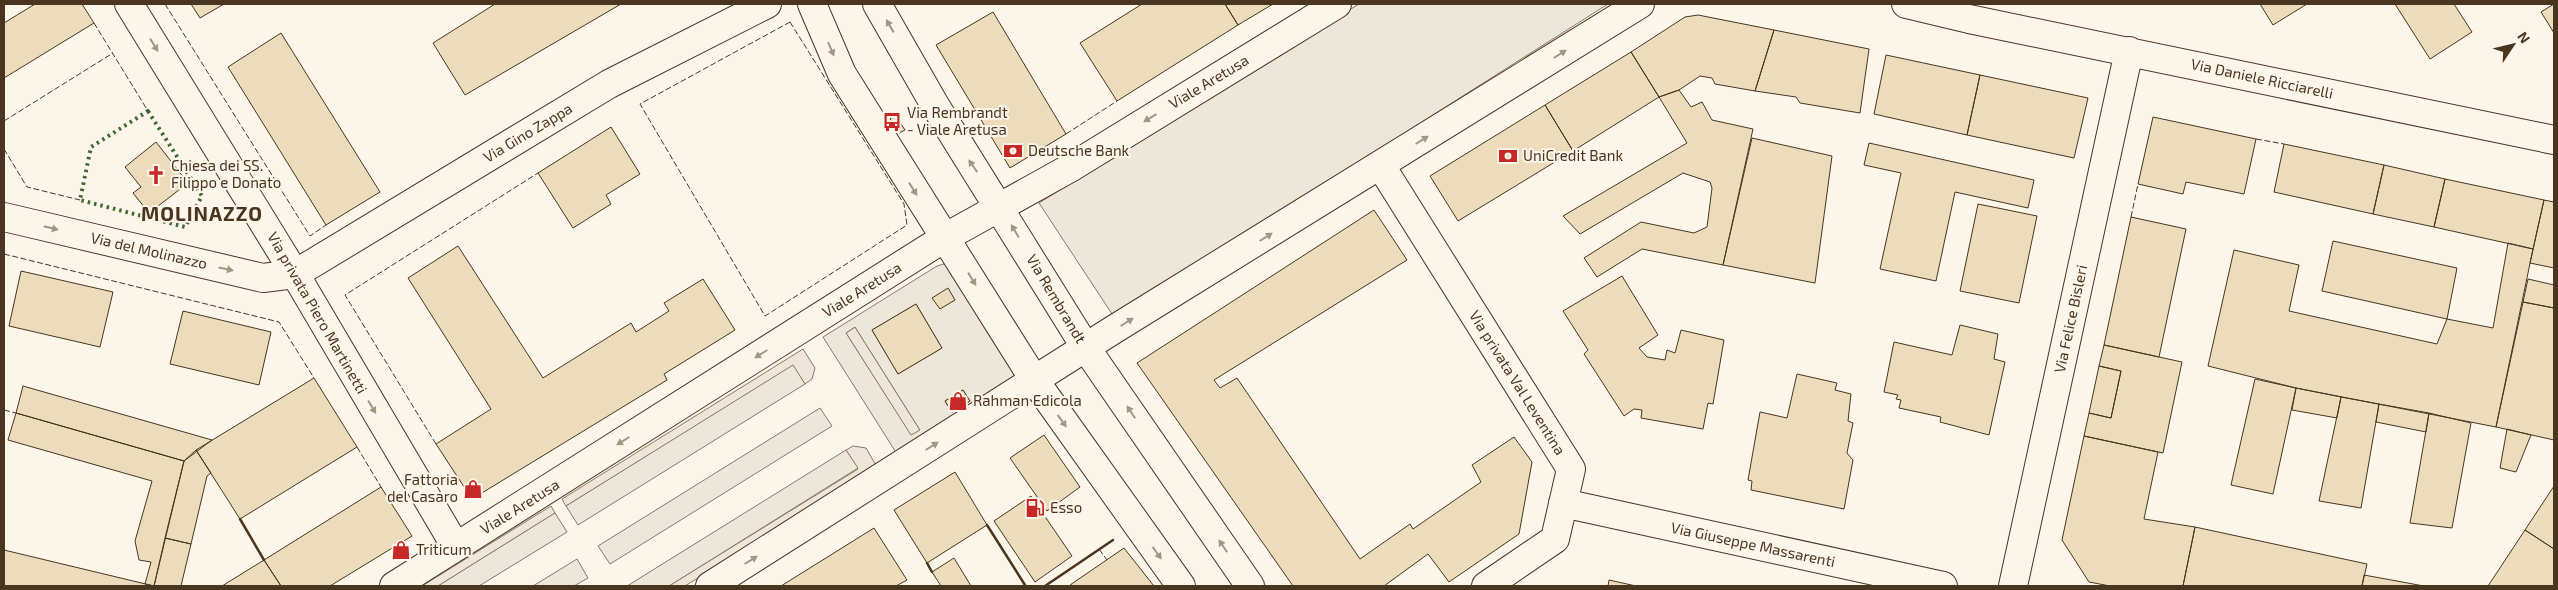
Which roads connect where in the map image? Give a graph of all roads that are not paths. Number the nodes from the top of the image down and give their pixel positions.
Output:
1 (129, 4) edge
2 (767, 4) edge
3 (812, 4) edge
4 (877, 4) edge
5 (1337, 4) edge
6 (1640, 4) edge
7 (1906, 4) edge
8 (1959, 11) edge
9 (2129, 52) junction
10 (2554, 140) edge
11 (1381, 166) junction
12 (1000, 207) junction
13 (4, 216) edge
14 (946, 237) junction
15 (295, 274) junction
16 (1086, 348) junction
17 (1035, 381) junction
18 (1563, 503) junction
19 (456, 547) junction
20 (394, 586) edge
21 (710, 586) edge
22 (1182, 586) edge
23 (1250, 586) edge
24 (1486, 586) edge
25 (1943, 586) edge
26 (2013, 586) edge

1 -> 15 street, Via privata Piero Martinetti
2 - 15 street, Via Gino Zappa
3 -> 14 street
12 -> 4 street, Via Rembrandt
5 -> 12 street, Viale Aretusa
11 -> 6 street
7 - 8 street, Via Daniele Ricciarelli
8 - 9 street, Via Daniele Ricciarelli
9 - 10 street, Via Daniele Ricciarelli
9 - 26 street, Via Felice Bisleri
16 -> 11 street
11 - 18 street, Via privata Val Leventina
12 - 14 street, Viale Aretusa
16 -> 12 street, Via Rembrandt
13 -> 15 street, Via del Molinazzo
14 -> 17 street
14 -> 19 street, Viale Aretusa
15 -> 19 street, Via privata Piero Martinetti
16 - 17 street
23 -> 16 street, Via Rembrandt
21 -> 17 street
17 -> 22 street
18 - 24 street, Via privata Val Leventina
18 - 25 street, Via Giuseppe Massarenti
19 - 20 street, Viale Aretusa

